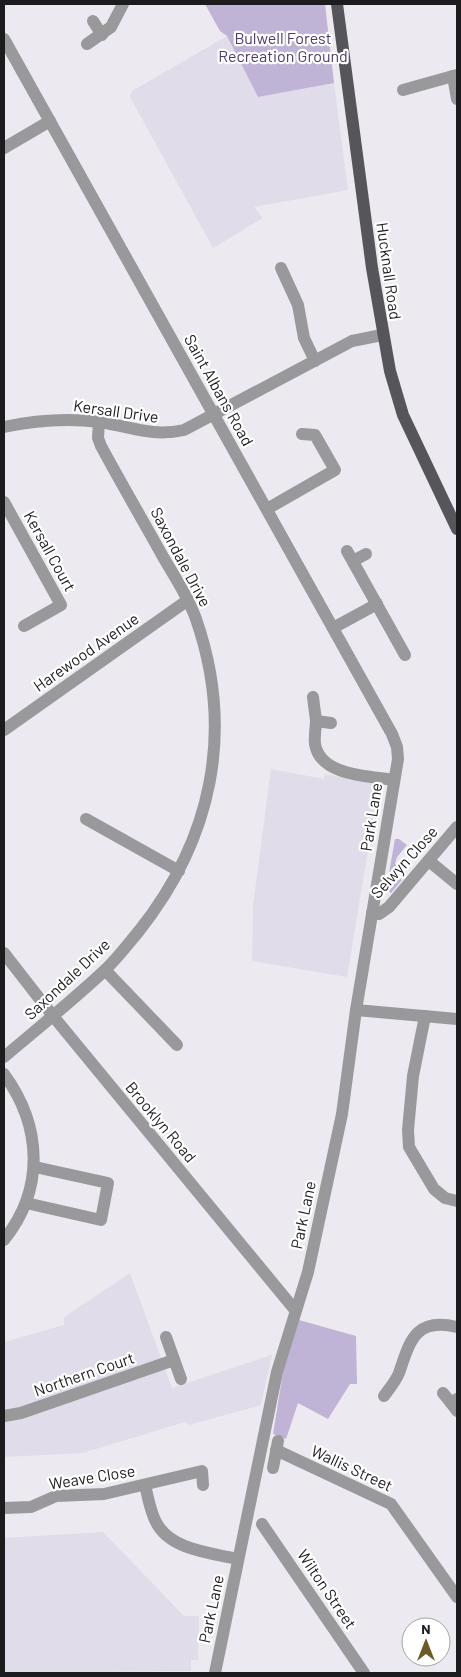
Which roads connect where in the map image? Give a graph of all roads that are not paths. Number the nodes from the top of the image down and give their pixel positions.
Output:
1 (123, 4) edge
2 (337, 4) edge
3 (93, 22) dead end
4 (102, 35) junction
5 (4, 38) edge
6 (87, 44) dead end
7 (455, 75) edge
8 (403, 90) dead end
9 (457, 99) edge
10 (50, 121) junction
11 (4, 148) edge
12 (281, 268) dead end
13 (382, 335) junction
14 (315, 361) junction
15 (215, 416) junction
16 (99, 422) junction
17 (4, 427) edge
18 (302, 434) dead end
19 (4, 502) edge
20 (266, 509) junction
21 (457, 529) edge
22 (366, 554) dead end
23 (188, 600) junction
24 (376, 604) junction
25 (24, 626) dead end
26 (334, 628) junction
27 (405, 655) dead end
28 (314, 697) dead end
29 (316, 721) junction
30 (331, 723) dead end
31 (4, 730) edge
32 (398, 759) joint
33 (394, 780) junction
34 (86, 819) dead end
35 (457, 826) edge
36 (429, 861) junction
37 (179, 871) junction
38 (457, 884) edge
39 (372, 913) junction
40 (4, 953) edge
41 (105, 970) junction
42 (356, 1010) junction
43 (53, 1016) junction
44 (426, 1016) junction
45 (457, 1019) edge
46 (177, 1045) dead end
47 (4, 1057) edge
48 (4, 1074) edge
49 (35, 1167) junction
50 (457, 1200) edge
51 (26, 1203) junction
52 (4, 1240) edge
53 (295, 1310) junction
54 (457, 1327) edge
55 (166, 1337) dead end
56 (174, 1360) junction
57 (181, 1379) dead end
58 (443, 1393) dead end
59 (384, 1396) dead end
60 (455, 1404) edge
61 (4, 1416) edge
62 (273, 1468) dead end
63 (145, 1485) junction
64 (203, 1485) dead end
65 (4, 1508) edge
66 (262, 1524) dead end
67 (238, 1559) junction
68 (457, 1598) edge
69 (214, 1673) edge
70 (364, 1673) edge

1 - 4 street
2 - 13 main road, Hucknall Road
3 - 4 street
4 - 6 street
5 - 10 street, Saint Albans Road
7 - 8 street
7 - 9 street
10 - 11 street
10 - 15 street, Saint Albans Road
12 - 14 street
13 - 14 street, Kersall Drive
13 - 21 main road, Hucknall Road
14 - 15 street, Kersall Drive
15 - 16 street, Kersall Drive
15 - 20 street, Saint Albans Road
16 - 17 street, Kersall Drive
16 - 23 street, Saxondale Drive
18 - 20 street
19 - 25 street, Kersall Court
20 - 26 street, Saint Albans Road
22 - 24 street
23 - 31 street, Harewood Avenue
23 - 37 street, Saxondale Drive
24 - 26 street
24 - 27 street
26 - 32 street, Saint Albans Road
28 - 29 street
29 - 30 street
29 - 33 street
32 - 33 street, Park Lane
33 - 39 street, Park Lane
34 - 37 street
35 - 36 street, Selwyn Close
36 - 38 street
36 - 39 street, Selwyn Close
37 - 41 street, Saxondale Drive
39 - 42 street, Park Lane
40 - 43 street, Brooklyn Road
41 - 43 street, Saxondale Drive
41 - 46 street
42 - 44 street
42 - 53 street, Park Lane
43 - 47 street, Saxondale Drive
43 - 53 street, Brooklyn Road
44 - 45 street
44 - 50 street
48 - 49 street
49 - 51 street
49 - 51 street
51 - 52 street
53 - 67 street, Park Lane
54 - 59 street
55 - 56 street
56 - 57 street
56 - 61 street, Northern Court
58 - 60 street
62 - 68 street, Wallis Street
63 - 64 street, Weave Close
63 - 65 street, Weave Close
63 - 67 street
66 - 70 street, Wilton Street
67 - 69 street, Park Lane

